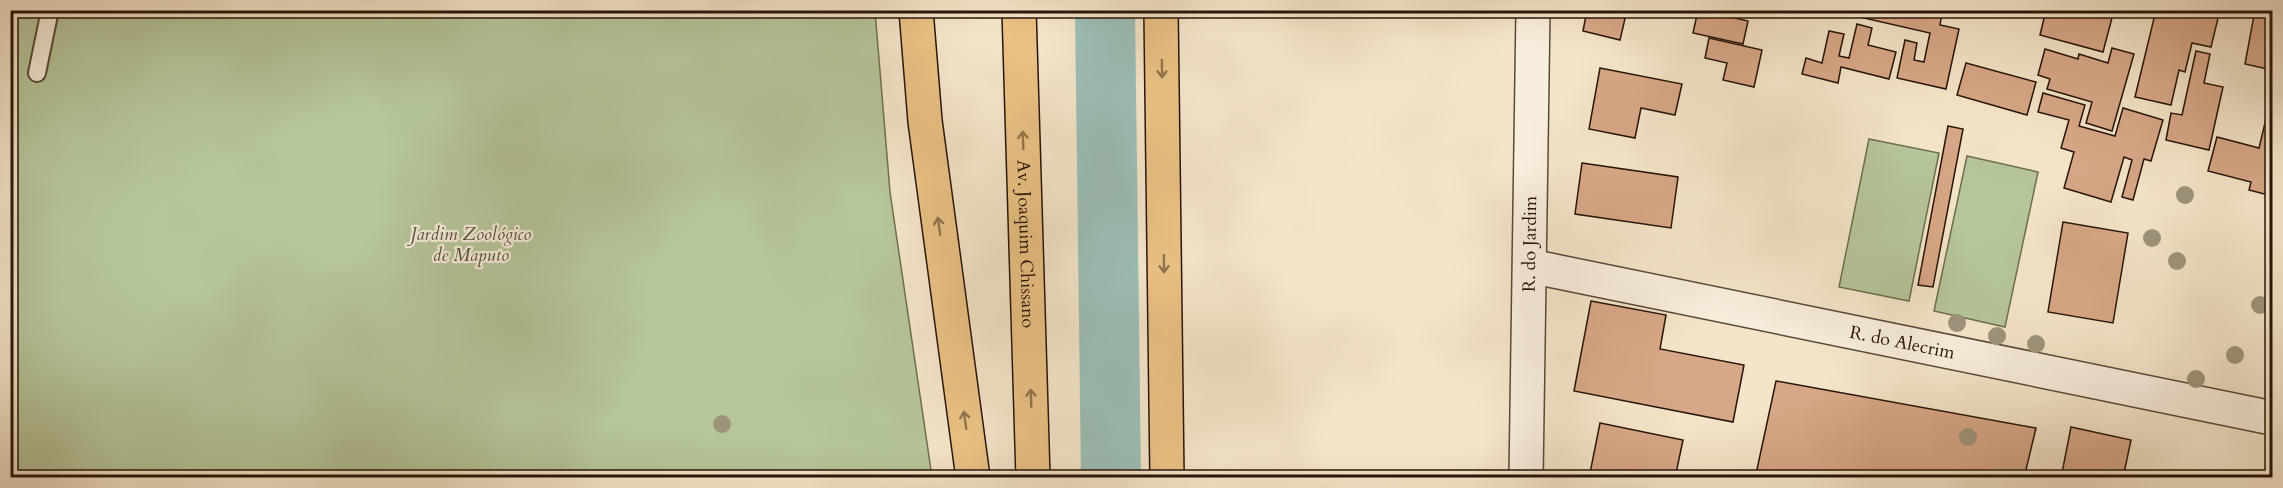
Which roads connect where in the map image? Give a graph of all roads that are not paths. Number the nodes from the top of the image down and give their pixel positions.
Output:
1 (50, 10) edge
2 (916, 10) edge
3 (1019, 10) edge
4 (1161, 10) edge
5 (1533, 10) edge
6 (37, 73) dead end
7 (1530, 266) junction
8 (2272, 418) edge
9 (973, 477) edge
10 (1033, 477) edge
11 (1167, 477) edge
12 (1526, 477) edge

1 - 6 lane
9 -> 2 main road
10 -> 3 main road, Av. Joaquim Chissano
4 -> 11 main road
5 - 7 street, R. do Jardim
7 - 8 street, R. do Alecrim
7 - 12 street, R. do Jardim

